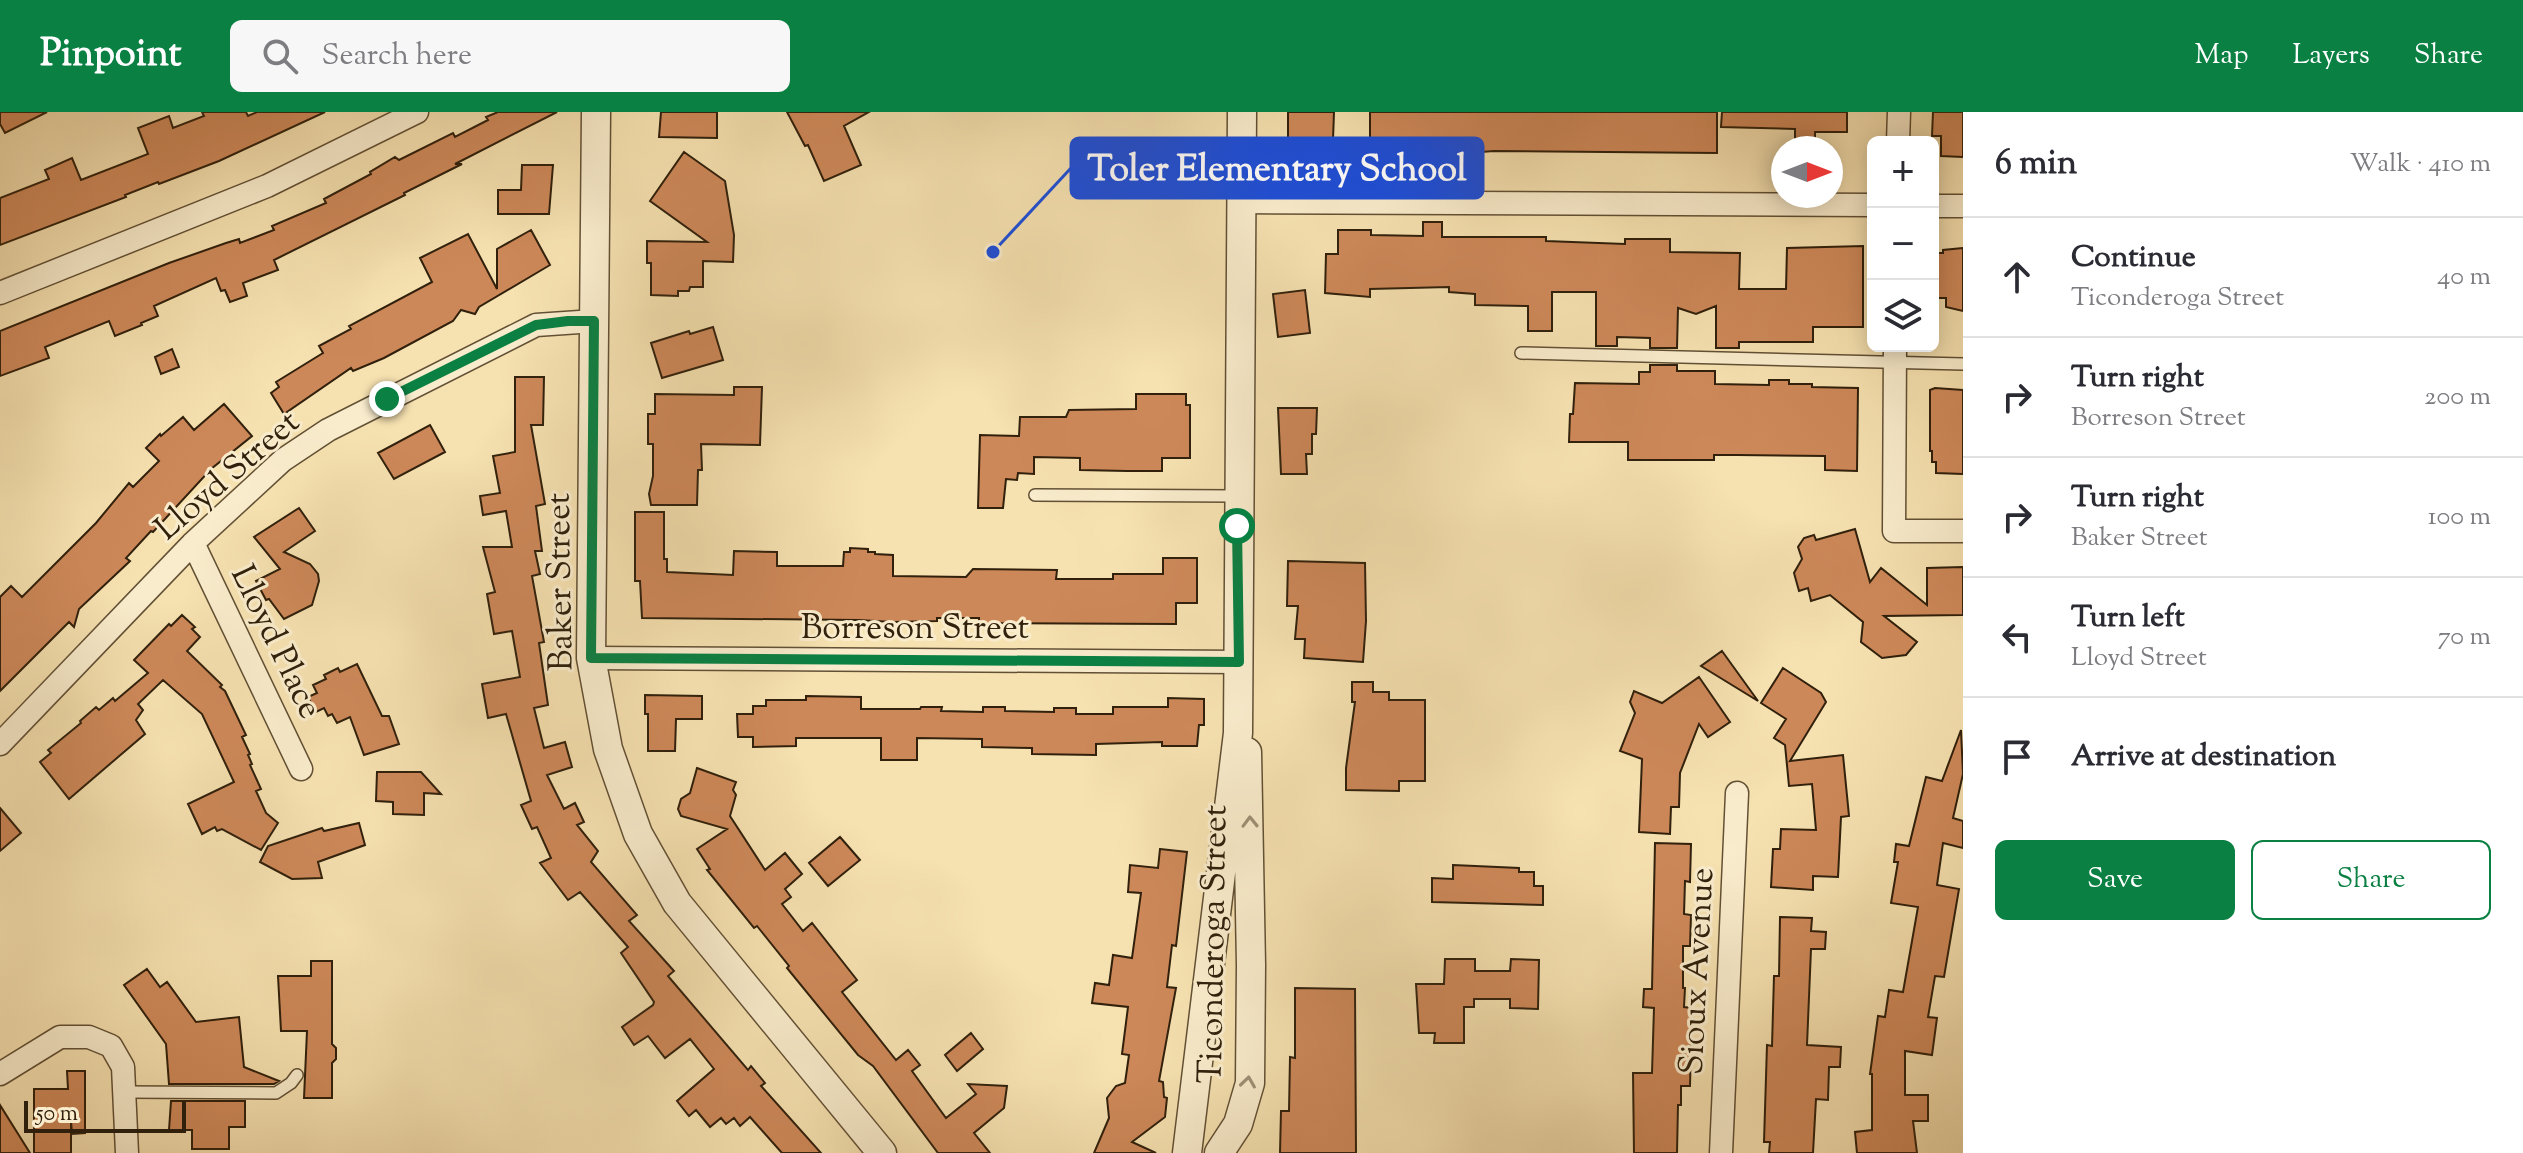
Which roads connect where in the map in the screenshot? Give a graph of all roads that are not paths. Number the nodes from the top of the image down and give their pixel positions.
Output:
1 (417, 112) edge
2 (596, 112) edge
3 (1242, 112) edge
4 (1899, 112) edge
5 (1898, 136) edge
6 (1240, 202) junction
7 (1867, 205) edge
8 (1939, 206) edge
9 (1963, 206) edge
10 (0, 293) edge
11 (594, 321) junction
12 (1521, 353) dead end
13 (1895, 355) edge
14 (1963, 364) edge
15 (1035, 495) dead end
16 (1238, 496) junction
17 (1963, 531) edge
18 (193, 543) junction
19 (591, 658) junction
20 (1239, 662) junction
21 (1238, 733) junction
22 (0, 744) edge
23 (301, 769) dead end
24 (1737, 793) dead end
25 (0, 1074) edge
26 (297, 1075) dead end
27 (125, 1092) junction
28 (127, 1153) edge
29 (882, 1153) edge
30 (1187, 1153) edge
31 (1219, 1153) edge
32 (1721, 1153) edge

1 - 10 street
2 - 11 street, Baker Street
3 - 6 street, Ticonderoga Street
4 - 5 street
6 - 7 street
6 - 16 street, Ticonderoga Street
8 - 9 street
11 - 18 street, Lloyd Street
11 - 19 street, Baker Street
12 - 13 lane
13 - 14 lane
13 - 17 street
15 - 16 lane
16 - 20 street, Ticonderoga Street
18 - 22 street, Lloyd Street
18 - 23 street, Lloyd Place
19 - 20 street, Borreson Street
19 - 29 street, Baker Street
20 - 21 street, Ticonderoga Street
21 - 30 street, Ticonderoga Street
31 -> 21 street, Ticonderoga Street
24 - 32 street, Sioux Avenue
25 - 27 street
26 - 27 lane
27 - 28 street

